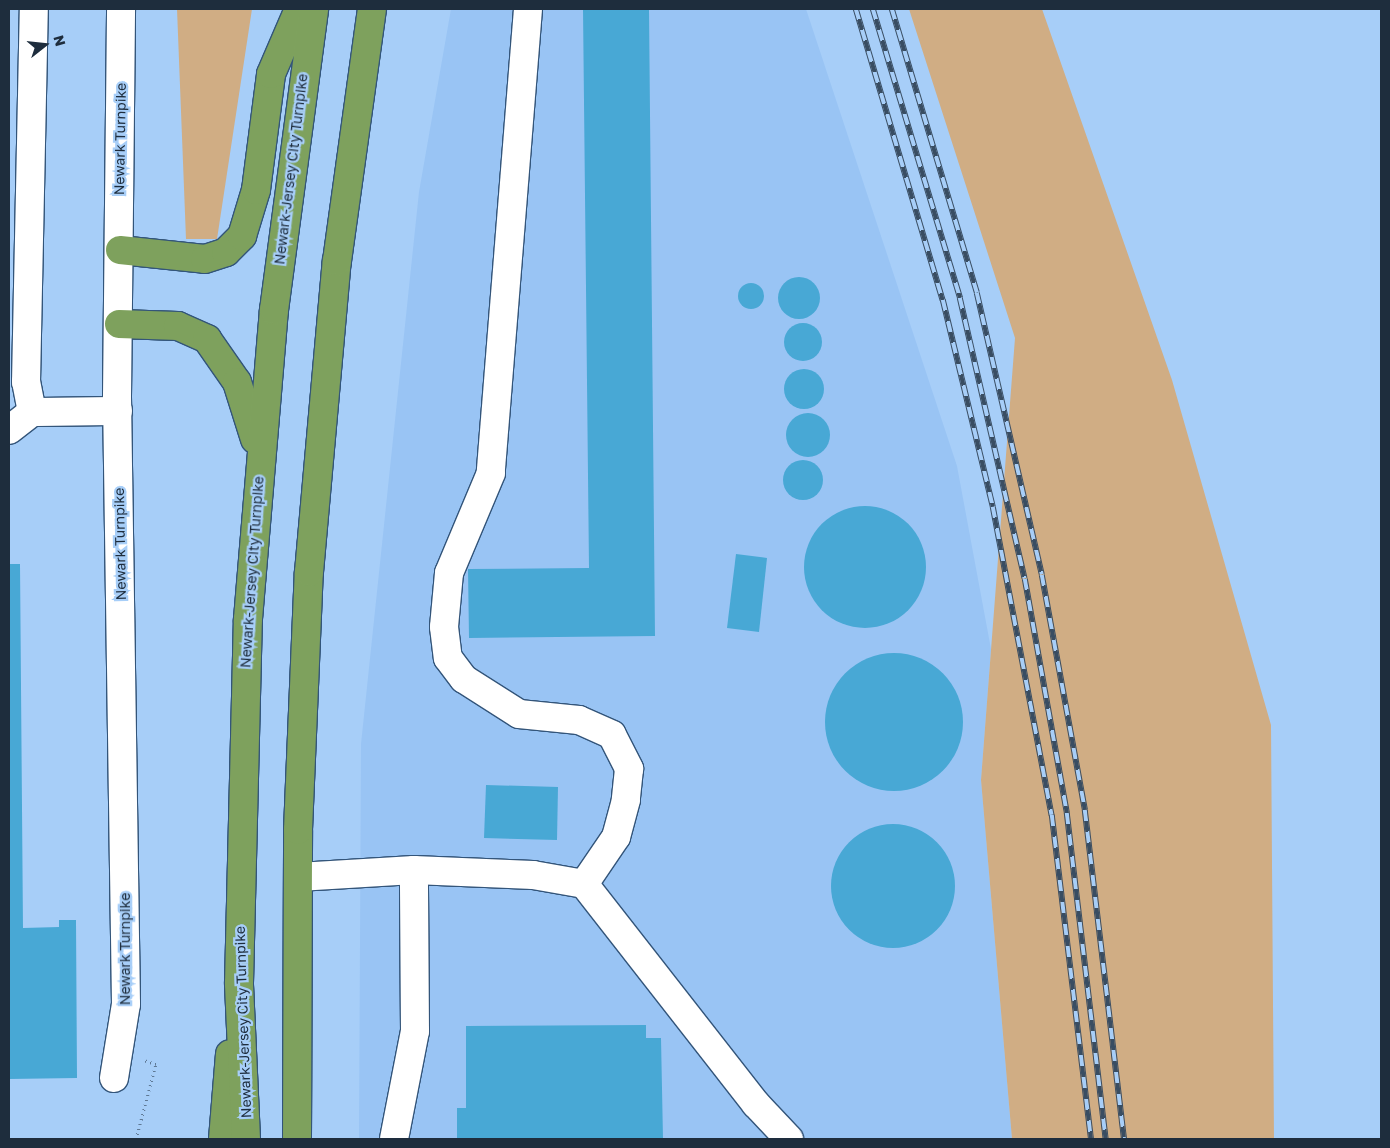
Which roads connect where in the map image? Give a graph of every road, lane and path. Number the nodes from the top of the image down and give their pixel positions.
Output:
1 (34, 9) edge
2 (121, 9) edge
3 (299, 9) edge
4 (314, 9) edge
5 (372, 9) edge
6 (528, 9) edge
7 (120, 250) junction
8 (119, 324) junction
9 (118, 411) junction
10 (32, 412) junction
11 (9, 430) edge
12 (260, 459) junction
13 (414, 870) junction
14 (298, 877) junction
15 (584, 884) junction
16 (239, 983) junction
17 (120, 1052) junction
18 (114, 1078) dead end
19 (136, 1139) edge
20 (223, 1139) edge
21 (246, 1139) edge
22 (297, 1139) edge
23 (394, 1139) edge
24 (789, 1139) edge

1 - 10 street
2 - 7 street, Newark Turnpike
3 - 7 highway
4 - 12 highway, Newark-Jersey City Turnpike
5 - 14 highway
6 - 15 street
7 - 8 street, Newark Turnpike
8 - 9 street, Newark Turnpike
8 - 12 highway
9 - 10 street
9 - 17 street, Newark Turnpike
10 - 11 street
12 - 16 highway, Newark-Jersey City Turnpike
13 - 14 street
13 - 15 street
13 - 23 street
14 - 22 highway
15 - 24 street
16 - 20 highway
16 - 21 highway, Newark-Jersey City Turnpike
17 - 18 street, Newark Turnpike
17 - 19 path

